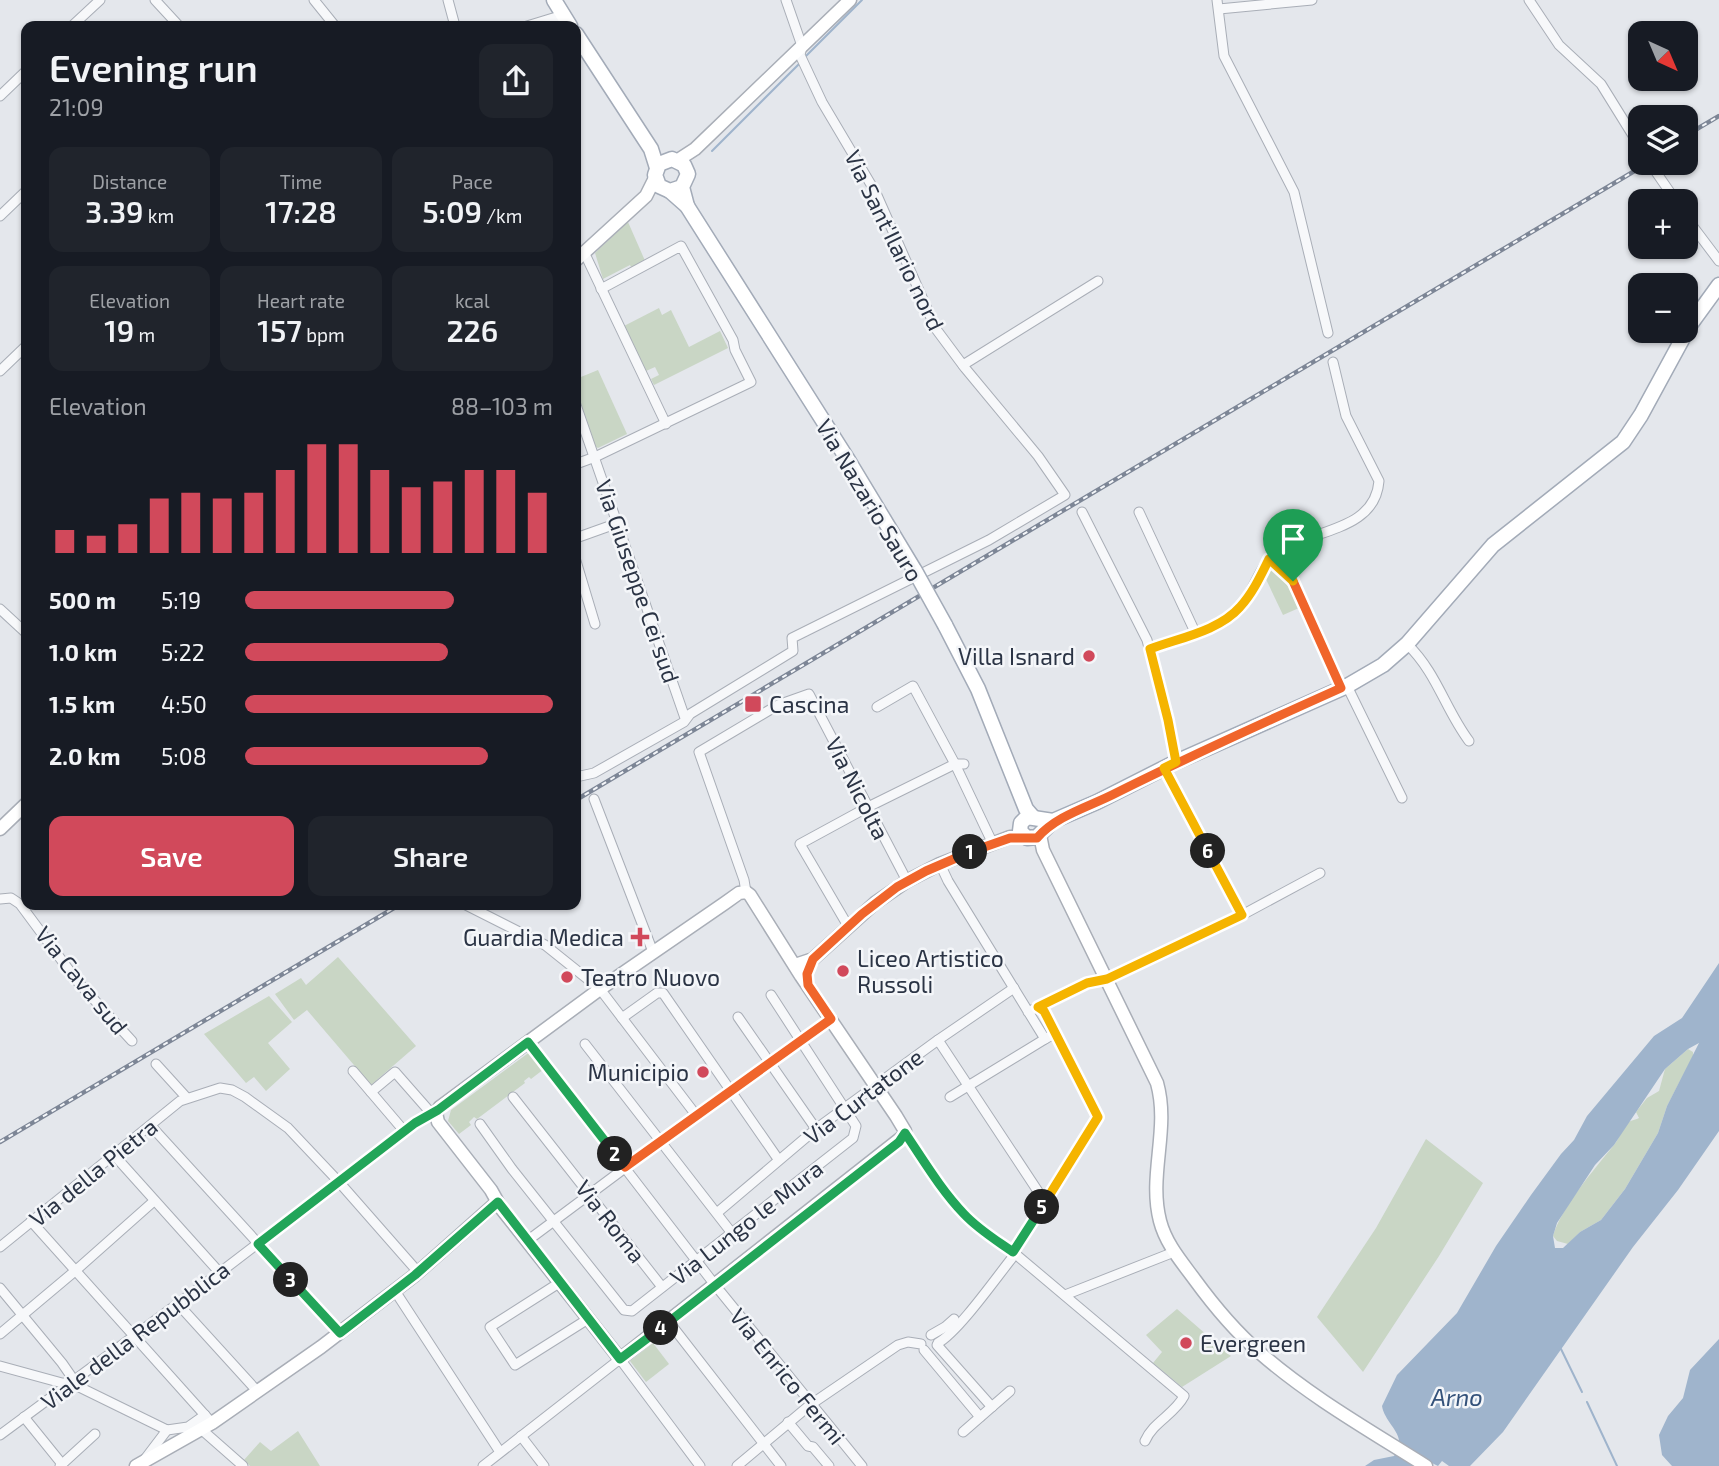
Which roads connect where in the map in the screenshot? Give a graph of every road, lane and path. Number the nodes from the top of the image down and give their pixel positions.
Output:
1 (100, 0) edge
2 (155, 0) edge
3 (170, 0) edge
4 (314, 0) edge
5 (448, 0) edge
6 (554, 0) edge
7 (786, 0) edge
8 (850, 0) edge
9 (1312, 0) edge
10 (1529, 0) edge
11 (1218, 4) edge
12 (162, 8) junction
13 (77, 21) edge
14 (174, 21) edge
15 (331, 21) edge
16 (454, 21) edge
17 (567, 21) edge
18 (581, 42) edge
19 (801, 51) junction
20 (21, 76) edge
21 (0, 96) edge
22 (1628, 128) edge
23 (670, 175) junction
24 (21, 196) edge
25 (0, 216) edge
26 (1698, 233) edge
27 (581, 255) edge
28 (581, 258) edge
29 (1719, 261) edge
30 (1098, 281) dead end
31 (1719, 285) edge
32 (601, 289) junction
33 (1328, 333) dead end
34 (21, 351) edge
35 (1333, 362) dead end
36 (963, 365) junction
37 (0, 371) edge
38 (581, 419) edge
39 (666, 424) junction
40 (595, 457) junction
41 (581, 462) edge
42 (1139, 512) dead end
43 (1082, 513) dead end
44 (618, 523) junction
45 (581, 536) edge
46 (1269, 559) junction
47 (581, 578) edge
48 (0, 609) edge
49 (595, 624) dead end
50 (21, 628) edge
51 (1195, 632) junction
52 (1407, 644) junction
53 (1150, 649) junction
54 (1344, 687) junction
55 (877, 707) dead end
56 (685, 718) junction
57 (1469, 741) dead end
58 (960, 764) junction
59 (1170, 765) junction
60 (581, 775) edge
61 (1402, 798) dead end
62 (594, 799) dead end
63 (868, 807) junction
64 (21, 809) edge
65 (1031, 827) junction
66 (0, 829) edge
67 (993, 844) junction
68 (940, 864) junction
69 (1320, 873) dead end
70 (907, 881) junction
71 (746, 892) junction
72 (0, 899) edge
73 (21, 905) edge
74 (24, 910) edge
75 (476, 910) edge
76 (1242, 915) junction
77 (848, 926) junction
78 (653, 952) junction
79 (813, 959) junction
80 (795, 965) junction
81 (1107, 979) junction
82 (808, 985) junction
83 (1014, 988) junction
84 (600, 989) junction
85 (771, 995) dead end
86 (1038, 1007) junction
87 (1028, 1012) junction
88 (738, 1017) dead end
89 (622, 1018) junction
90 (831, 1019) junction
91 (1056, 1033) junction
92 (1045, 1039) junction
93 (799, 1040) junction
94 (938, 1040) junction
95 (132, 1041) dead end
96 (528, 1042) junction
97 (585, 1044) dead end
98 (156, 1063) dead end
99 (769, 1063) junction
100 (352, 1072) dead end
101 (968, 1085) junction
102 (876, 1086) junction
103 (731, 1091) junction
104 (371, 1092) junction
105 (186, 1097) junction
106 (513, 1097) dead end
107 (950, 1097) dead end
108 (844, 1108) junction
109 (434, 1112) junction
110 (696, 1115) junction
111 (480, 1124) dead end
112 (151, 1126) junction
113 (816, 1129) junction
114 (405, 1132) junction
115 (905, 1133) junction
116 (661, 1140) junction
117 (114, 1155) junction
118 (778, 1159) junction
119 (625, 1167) junction
120 (339, 1182) junction
121 (589, 1194) junction
122 (154, 1201) junction
123 (498, 1202) junction
124 (1045, 1202) junction
125 (718, 1212) junction
126 (31, 1221) junction
127 (554, 1221) junction
128 (731, 1232) junction
129 (527, 1241) junction
130 (258, 1244) junction
131 (0, 1247) edge
132 (1013, 1252) junction
133 (1169, 1254) dead end
134 (697, 1259) junction
135 (75, 1271) junction
136 (418, 1272) junction
137 (220, 1273) junction
138 (559, 1283) junction
139 (715, 1286) junction
140 (663, 1287) junction
141 (0, 1288) edge
142 (395, 1291) junction
143 (1065, 1296) junction
144 (178, 1304) junction
145 (23, 1314) junction
146 (588, 1319) junction
147 (669, 1322) junction
148 (340, 1333) junction
149 (0, 1334) edge
150 (135, 1336) junction
151 (935, 1341) junction
152 (923, 1347) junction
153 (620, 1359) junction
154 (0, 1366) edge
155 (71, 1382) junction
156 (1010, 1391) dead end
157 (258, 1392) junction
158 (810, 1405) junction
159 (992, 1407) junction
160 (981, 1416) junction
161 (24, 1418) junction
162 (206, 1422) junction
163 (788, 1422) junction
164 (167, 1430) junction
165 (963, 1432) dead end
166 (95, 1434) dead end
167 (0, 1435) edge
168 (521, 1436) junction
169 (1145, 1441) dead end
170 (763, 1443) junction
171 (500, 1452) junction
172 (139, 1464) edge
173 (61, 1465) edge
174 (243, 1466) edge
175 (483, 1466) edge
176 (544, 1466) edge
177 (701, 1466) edge
178 (737, 1466) edge
179 (781, 1466) edge
180 (829, 1466) edge
181 (862, 1466) edge
182 (1426, 1466) edge

1 - 13 street
2 - 12 street
3 - 12 street
4 - 15 street
5 - 16 street
6 - 17 main road
7 - 19 street, Via Sant'Ilario nord
8 - 19 main road
9 - 11 street
10 - 22 street
11 - 33 street
12 - 14 street
18 - 23 main road, Via Nazario Sauro
19 - 23 main road
19 - 36 street, Via Sant'Ilario nord
20 - 21 street
23 - 27 main road
23 - 65 main road, Via Nazario Sauro, bridge
24 - 25 street
26 - 29 street
28 - 32 street
30 - 36 street
31 - 52 main road
32 - 39 street
32 - 39 street
34 - 37 street
35 - 46 street
36 - 56 street, Via Sant'Ilario nord
38 - 40 street, Via Giuseppe Cei sud
39 - 40 street
40 - 41 street
40 - 44 street, Via Giuseppe Cei sud
42 - 51 street
43 - 53 street
44 - 45 street
44 - 56 street, Via Giuseppe Cei sud
46 - 51 street
46 - 54 street
47 - 49 street
48 - 50 street
51 - 53 street
52 - 54 main road
52 - 57 street
53 - 59 street
54 - 59 main road
54 - 61 street
55 - 58 street
56 - 60 street
58 - 63 street
58 - 67 street
59 - 65 main road
59 - 76 street
62 - 78 street
63 - 70 street, Via Nicolta
63 - 71 street, Via Nicolta
63 - 77 street
64 - 66 main road
65 - 67 main road
65 - 81 main road, Via Nazario Sauro
67 - 68 main road
68 - 70 main road
68 - 83 street
69 - 76 street
70 - 77 main road
71 - 78 main road
71 - 80 main road
72 - 73 street, Via Cava sud
74 - 95 street, Via Cava sud
75 - 84 street
76 - 81 street
77 - 79 main road
78 - 84 main road
79 - 80 main road
79 - 82 main road
80 - 82 main road
81 - 86 street
81 - 182 main road, Via Nazario Sauro
82 - 90 main road
83 - 87 street
83 - 94 street, Via Curtatone
84 - 89 street
84 - 96 main road
85 - 93 street, Via Lungo le Mura
86 - 87 street
86 - 91 street
87 - 92 street
88 - 99 street
89 - 103 street
89 - 110 street
90 - 93 street
90 - 102 main road
91 - 92 street
91 - 124 street
92 - 101 street
93 - 99 street
93 - 108 street, Via Lungo le Mura
94 - 101 street
94 - 102 street, Via Curtatone
96 - 109 main road
96 - 119 street, Via Enrico Fermi
97 - 116 street
98 - 105 street
99 - 103 street
99 - 113 street
100 - 104 street
101 - 107 street
101 - 124 street
102 - 108 street, Via Curtatone
102 - 115 main road
103 - 110 street
103 - 118 street
104 - 109 street
104 - 114 street
105 - 112 street, Via della Pietra
105 - 120 street
106 - 121 street, Via Roma
108 - 113 street, Via Curtatone
108 - 128 street, Via Lungo le Mura
109 - 114 street, Viale della Repubblica
109 - 123 main road
110 - 116 street
111 - 127 street, Via Lungo le Mura
112 - 117 street, Via della Pietra
112 - 130 street
113 - 118 street, Via Curtatone
114 - 120 street, Viale della Repubblica
115 - 132 street
115 - 139 main road
116 - 119 street
116 - 125 street
117 - 122 street
117 - 126 street, Via della Pietra
118 - 125 street, Via Curtatone
119 - 121 street
119 - 134 street, Via Enrico Fermi
120 - 130 street, Viale della Repubblica
120 - 136 street
121 - 127 street
121 - 140 street, Via Roma
122 - 135 street
122 - 137 street
123 - 129 main road
123 - 136 main road
124 - 132 street
125 - 128 street
126 - 131 street, Via della Pietra
126 - 135 street
127 - 129 street
127 - 140 street, Via Lungo le Mura
128 - 134 street, Via Lungo le Mura
129 - 138 main road
130 - 137 street, Viale della Repubblica
130 - 148 street
132 - 143 street
132 - 151 street
133 - 143 street
134 - 139 street, Via Enrico Fermi
134 - 140 street, Via Lungo le Mura
135 - 145 street
135 - 150 street
136 - 142 main road
137 - 144 street, Viale della Repubblica
138 - 146 main road
138 - 146 street
139 - 147 main road
139 - 158 street, Via Enrico Fermi
141 - 145 street
142 - 148 main road
142 - 171 street
143 - 169 street
144 - 150 street, Viale della Repubblica
144 - 157 street
145 - 149 street
145 - 155 street
146 - 153 main road
147 - 153 main road
147 - 170 street
148 - 157 main road
150 - 155 street, Viale della Repubblica
150 - 162 street
151 - 152 street
151 - 152 street
151 - 159 street
152 - 158 street
152 - 160 street
153 - 168 street
153 - 177 street
154 - 155 street
155 - 161 street, Viale della Repubblica
155 - 164 street
156 - 159 street
157 - 162 main road
158 - 163 street
158 - 181 street, Via Enrico Fermi
159 - 160 street
160 - 165 street
161 - 167 street, Viale della Repubblica
161 - 173 street
162 - 164 street
162 - 172 main road
162 - 174 street
163 - 170 street
163 - 180 street
164 - 172 street
166 - 173 street
168 - 171 street
168 - 176 street
170 - 178 street
170 - 179 street
171 - 175 street

